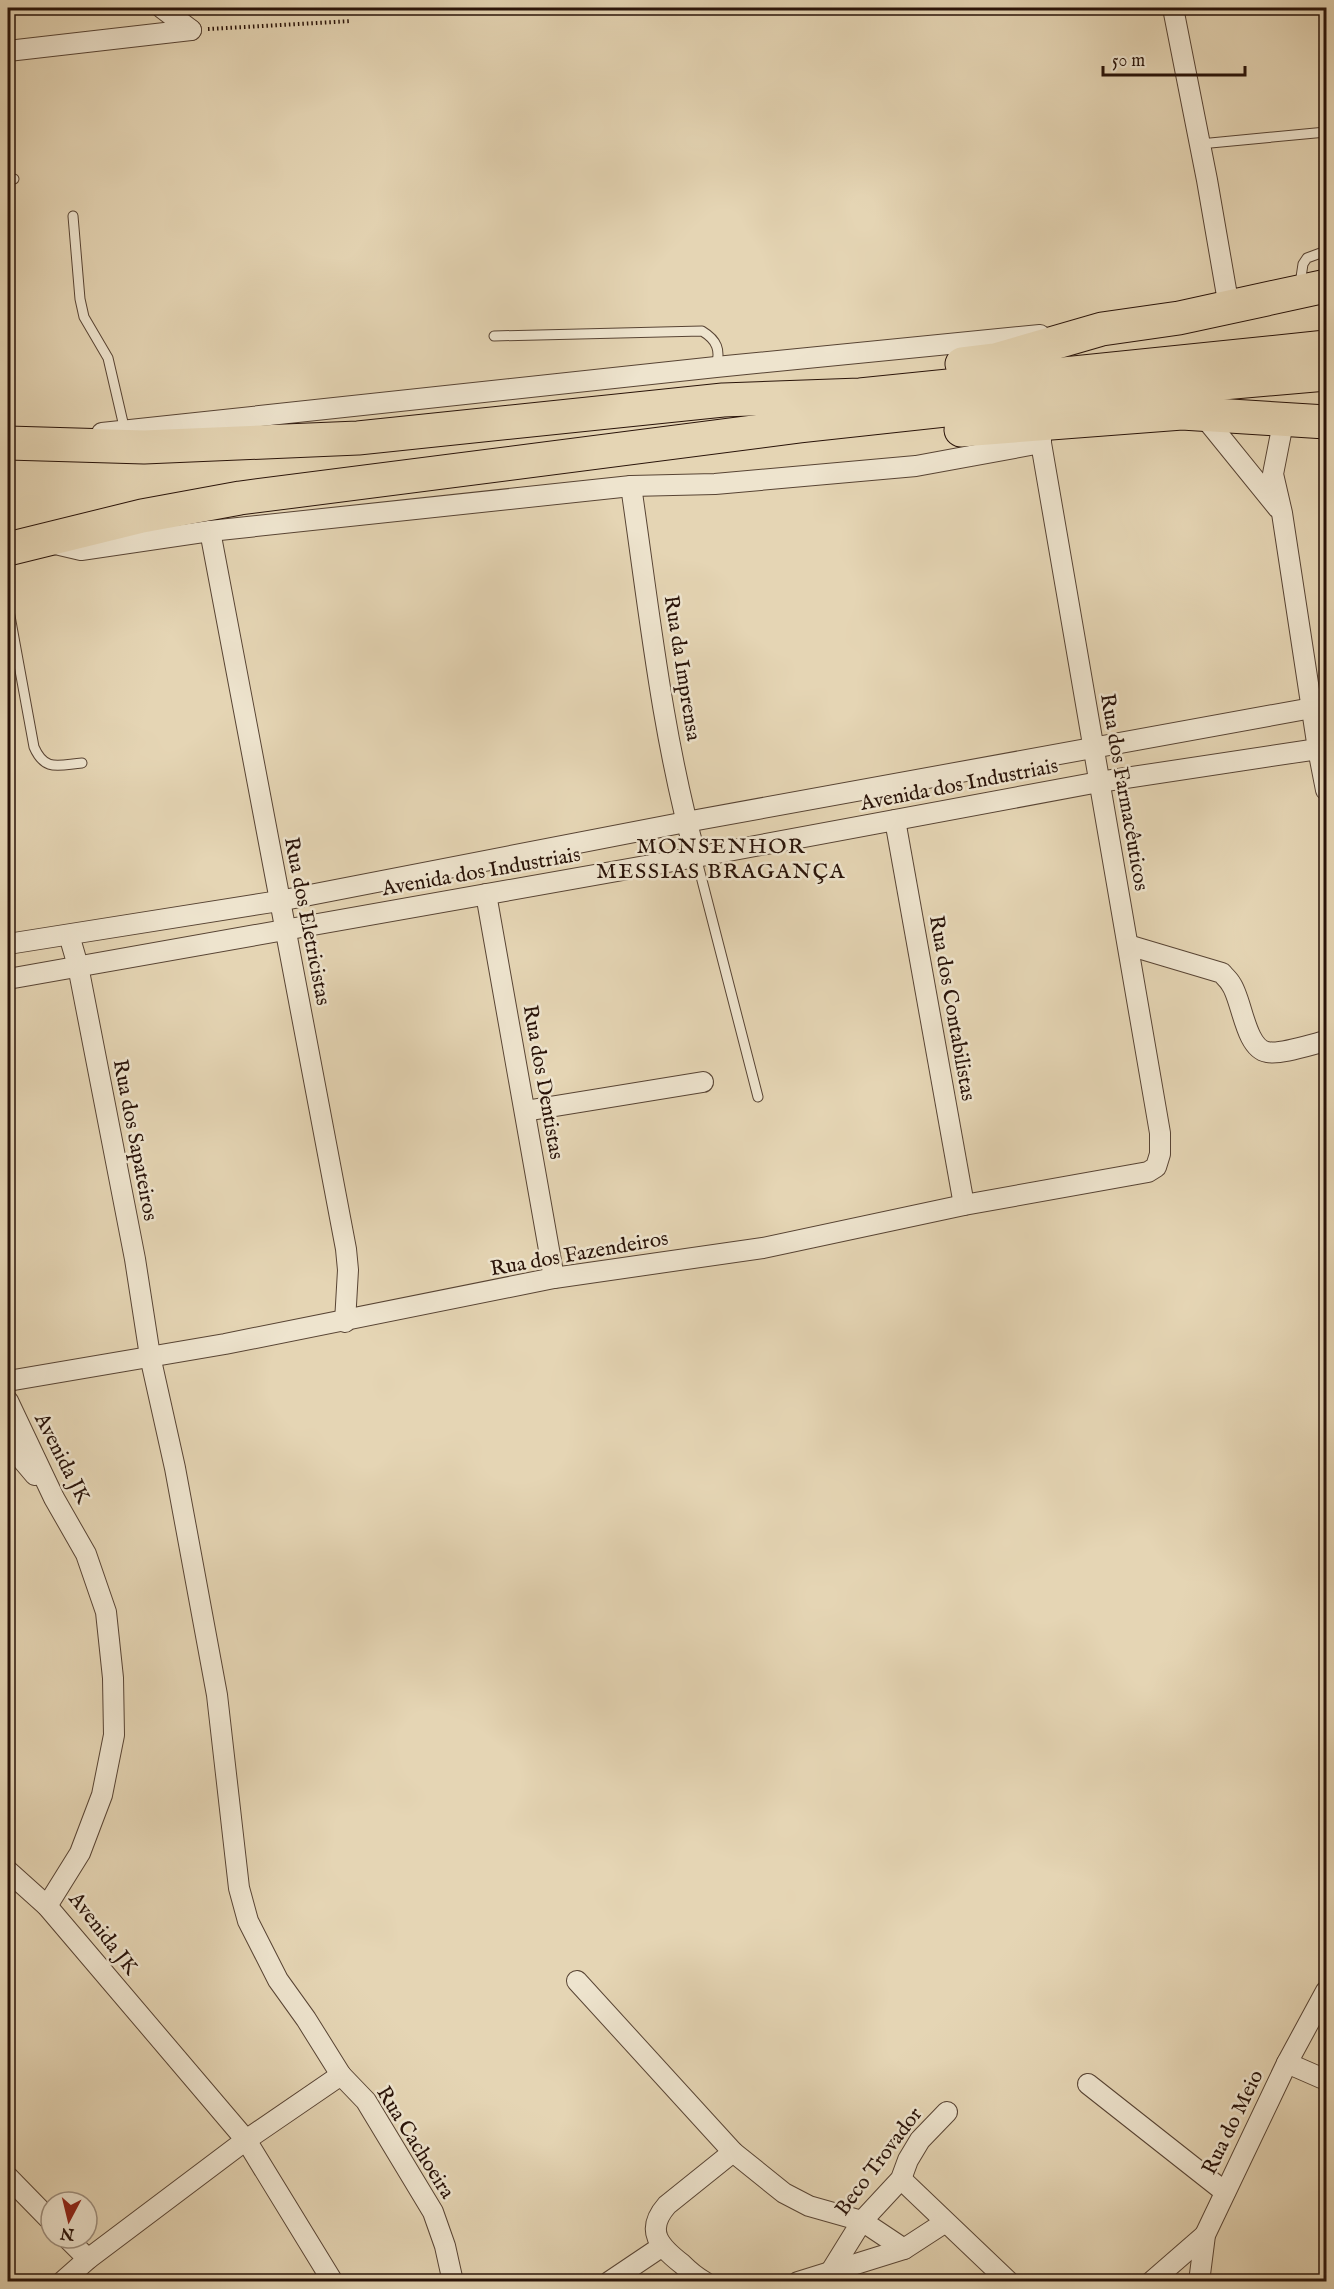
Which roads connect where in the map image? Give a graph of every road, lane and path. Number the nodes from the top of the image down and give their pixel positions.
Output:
1 (162, 8) edge
2 (1173, 8) edge
3 (351, 21) dead end
4 (191, 30) junction
5 (8, 51) edge
6 (1326, 132) edge
7 (1200, 144) junction
8 (73, 216) dead end
9 (1326, 251) edge
10 (1312, 289) edge
11 (1229, 307) junction
12 (1102, 329) junction
13 (494, 336) dead end
14 (1326, 347) edge
15 (716, 367) junction
16 (1326, 374) edge
17 (723, 400) junction
18 (1201, 413) junction
19 (1284, 418) junction
20 (1326, 422) edge
21 (125, 430) junction
22 (1041, 434) junction
23 (13, 442) edge
24 (507, 464) junction
25 (631, 486) junction
26 (1282, 513) junction
27 (210, 531) junction
28 (39, 540) junction
29 (8, 549) edge
30 (8, 605) edge
31 (1312, 708) junction
32 (1093, 747) junction
33 (1318, 749) junction
34 (82, 763) dead end
35 (1099, 782) junction
36 (1326, 790) edge
37 (895, 820) junction
38 (686, 822) junction
39 (696, 857) junction
40 (486, 894) junction
41 (279, 901) junction
42 (286, 930) junction
43 (69, 935) junction
44 (8, 944) edge
45 (1128, 945) junction
46 (78, 966) junction
47 (8, 979) edge
48 (1326, 1041) edge
49 (702, 1082) dead end
50 (758, 1097) dead end
51 (525, 1111) junction
52 (1156, 1167) joint
53 (964, 1205) junction
54 (554, 1278) junction
55 (345, 1322) junction
56 (150, 1356) junction
57 (8, 1381) edge
58 (8, 1401) edge
59 (8, 1443) edge
60 (54, 1498) junction
61 (8, 1871) edge
62 (47, 1906) junction
63 (577, 1981) dead end
64 (1326, 1990) edge
65 (1287, 2063) junction
66 (341, 2075) junction
67 (1326, 2080) edge
68 (1088, 2084) dead end
69 (946, 2112) dead end
70 (246, 2140) junction
71 (733, 2152) junction
72 (8, 2177) edge
73 (901, 2180) junction
74 (1225, 2192) junction
75 (39, 2209) edge
76 (862, 2221) junction
77 (944, 2223) junction
78 (1205, 2235) junction
79 (661, 2247) junction
80 (904, 2249) junction
81 (79, 2250) edge
82 (88, 2259) junction
83 (831, 2271) junction
84 (62, 2282) edge
85 (333, 2282) edge
86 (453, 2282) edge
87 (609, 2282) edge
88 (705, 2282) edge
89 (798, 2282) edge
90 (1009, 2282) edge
91 (1151, 2282) edge
92 (1199, 2282) edge

1 - 4 street
2 - 7 street
3 - 4 path
4 - 5 street
6 - 7 lane
7 - 11 street
8 - 21 lane
9 - 10 lane
10 - 11 highway
11 - 12 highway
12 - 15 street
12 - 17 highway
13 - 15 lane
14 - 17 highway
15 - 21 street
16 - 24 highway
17 - 23 highway
18 - 19 highway
18 - 22 highway
18 - 26 street
19 - 20 highway
19 - 26 street
21 - 23 street
22 - 24 highway
22 - 25 street
22 - 32 street, Rua dos Farmacêuticos
24 - 28 highway
25 - 27 street
25 - 38 street, Rua da Imprensa
26 - 31 street
27 - 28 street
27 - 41 street, Rua dos Eletricistas
28 - 29 highway
30 - 34 lane
31 - 32 street, Avenida dos Industriais
31 - 33 street
32 - 35 street, Rua dos Farmacêuticos
32 - 38 street, Avenida dos Industriais
33 - 35 street, Avenida dos Industriais
33 - 36 street
35 - 37 street, Avenida dos Industriais
35 - 45 street, Rua dos Farmacêuticos
37 - 39 street, Avenida dos Industriais
37 - 53 street, Rua dos Contabilistas
38 - 39 street, Rua da Imprensa
38 - 41 street, Avenida dos Industriais
39 - 40 street, Avenida dos Industriais
39 - 50 lane
40 - 42 street, Avenida dos Industriais
40 - 51 street, Rua dos Dentistas
41 - 42 street, Rua dos Eletricistas
41 - 43 street, Avenida dos Industriais
42 - 46 street, Avenida dos Industriais
42 - 55 street, Rua dos Eletricistas
43 - 44 street, Avenida dos Industriais
43 - 46 street, Rua dos Sapateiros
45 - 48 street
45 - 52 street, Rua dos Farmacêuticos
46 - 47 street, Avenida dos Industriais
46 - 56 street, Rua dos Sapateiros
49 - 51 street
51 - 54 street, Rua dos Dentistas
52 - 53 street, Rua dos Fazendeiros
53 - 54 street, Rua dos Fazendeiros
54 - 55 street, Rua dos Fazendeiros
55 - 56 street, Rua dos Fazendeiros
56 - 57 street, Rua dos Fazendeiros
56 - 66 street, Rua dos Sapateiros
58 - 60 street, Avenida JK
59 - 60 street
60 - 62 street, Avenida JK
61 - 62 street
62 - 70 street, Avenida JK
63 - 71 street
64 - 65 street, Rua do Meio
65 - 67 street
65 - 74 street, Rua do Meio
66 - 70 street
66 - 86 street, Rua Cachoeira
68 - 74 street
69 - 73 street, Beco Trovador
70 - 82 street
70 - 85 street, Avenida JK
71 - 76 street
71 - 79 street
72 - 75 street
73 - 76 street, Beco Trovador
73 - 77 street
74 - 78 street, Rua do Meio
76 - 80 street
76 - 83 street, Beco Trovador
77 - 80 street
77 - 90 street
78 - 91 street
78 - 92 street, Rua do Meio
79 - 87 street
79 - 88 street
80 - 83 street
81 - 82 street
82 - 84 street
83 - 89 street

